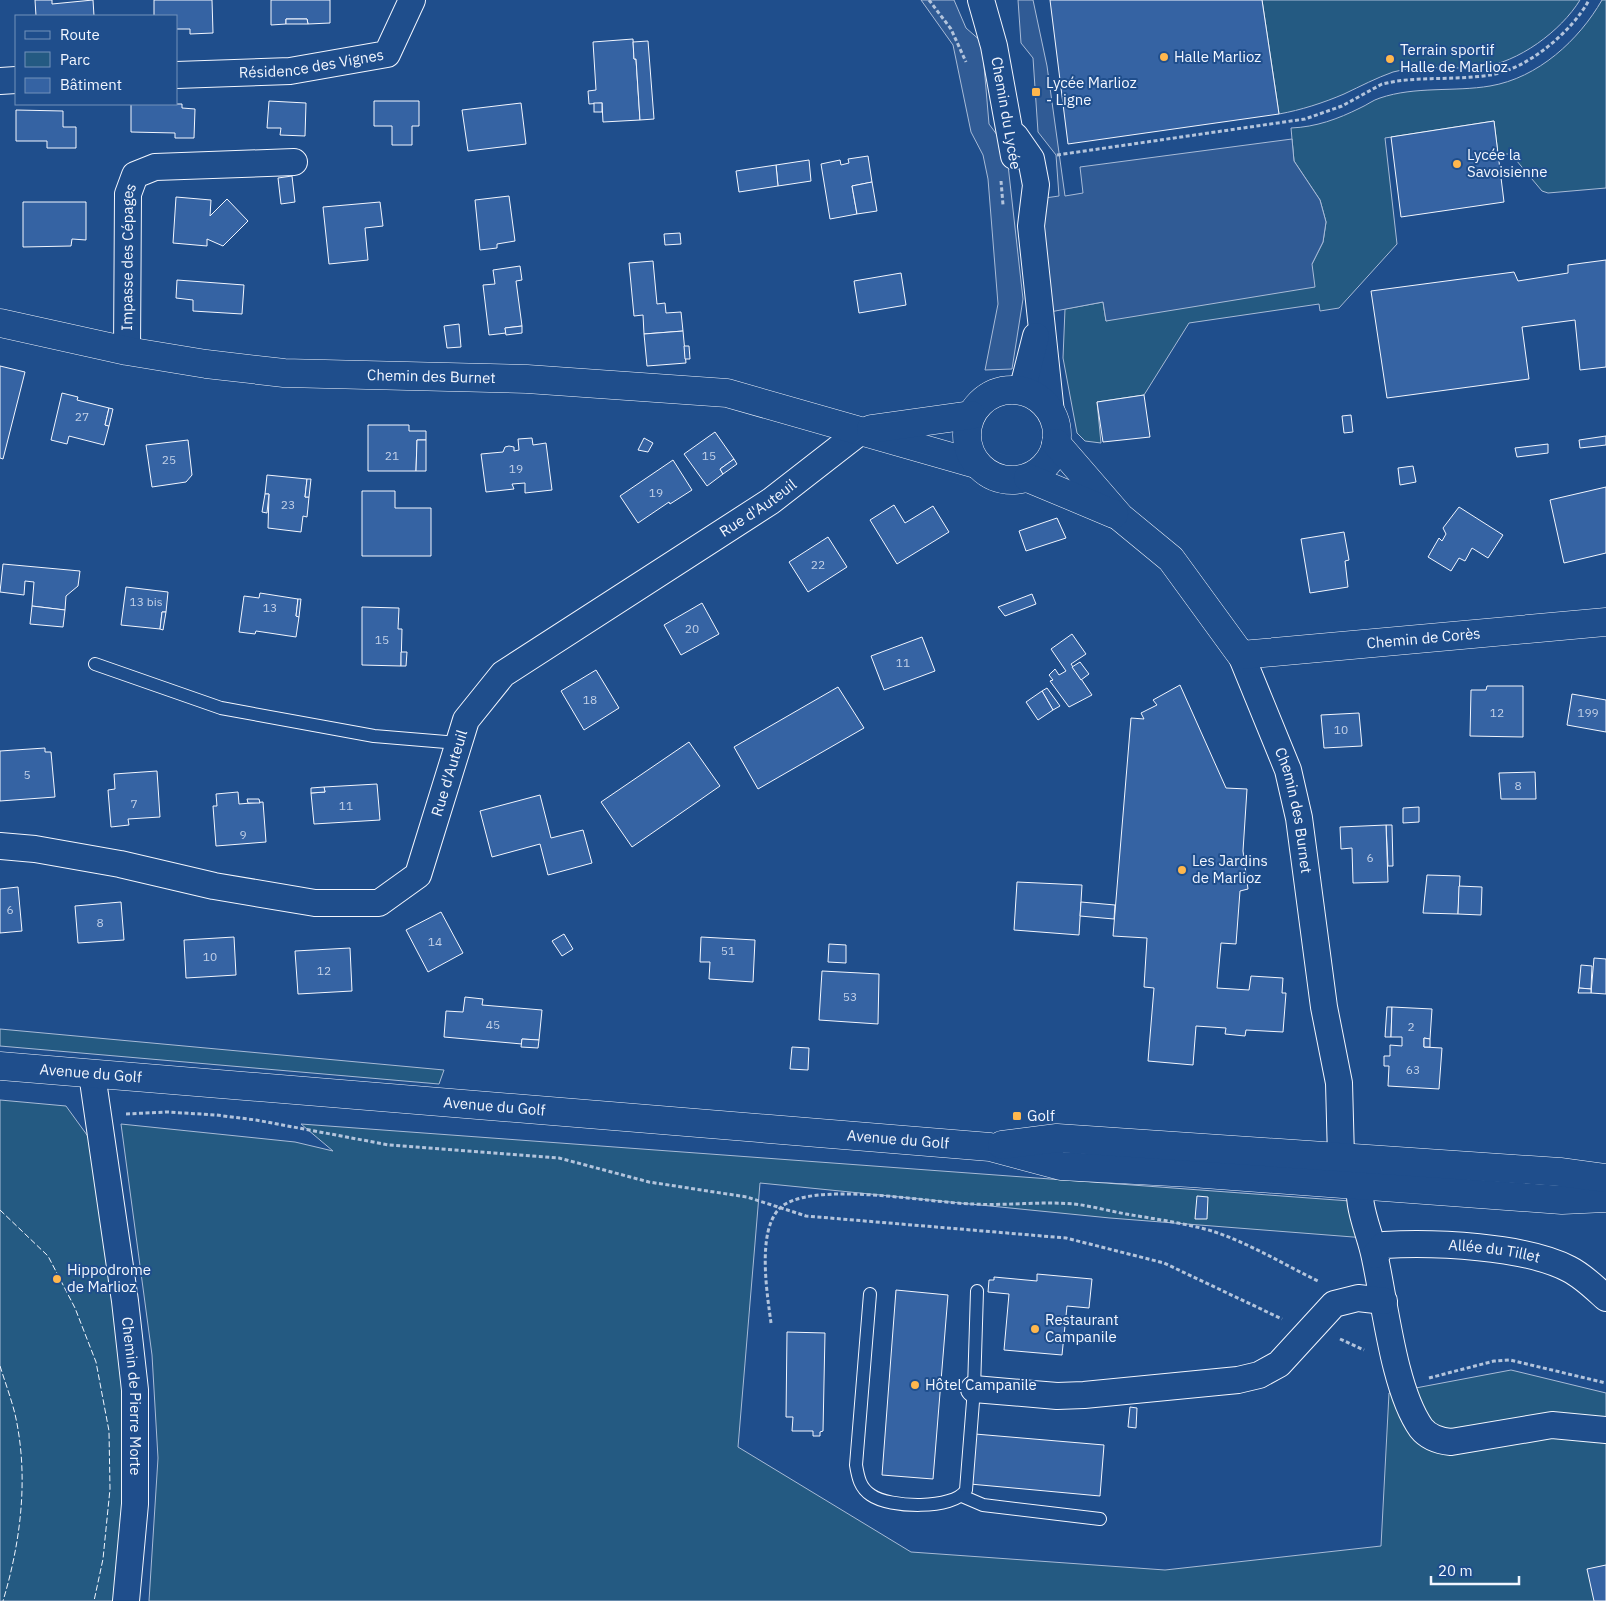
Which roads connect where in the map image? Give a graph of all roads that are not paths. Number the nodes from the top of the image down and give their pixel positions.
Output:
1 (412, 0) edge
2 (981, 0) edge
3 (178, 75) edge
4 (15, 80) edge
5 (0, 81) edge
6 (294, 162) dead end
7 (1040, 310) junction
8 (0, 323) edge
9 (127, 351) junction
10 (1022, 391) junction
11 (1051, 413) junction
12 (971, 415) junction
13 (829, 422) junction
14 (861, 431) junction
15 (1056, 443) junction
16 (976, 464) junction
17 (814, 468) junction
18 (1028, 478) junction
19 (1120, 517) junction
20 (1606, 622) edge
21 (1241, 655) junction
22 (95, 664) dead end
23 (458, 743) junction
24 (0, 846) edge
25 (0, 1066) edge
26 (92, 1074) junction
27 (990, 1147) junction
28 (1341, 1156) junction
29 (1404, 1161) junction
30 (1606, 1178) edge
31 (1359, 1186) junction
32 (1606, 1198) edge
33 (1375, 1256) junction
34 (976, 1291) dead end
35 (870, 1294) dead end
36 (1606, 1298) edge
37 (1384, 1301) junction
38 (974, 1389) junction
39 (1606, 1430) edge
40 (962, 1496) junction
41 (1100, 1519) dead end
42 (126, 1601) edge

1 - 3 street, Résidence des Vignes
2 - 7 street, Chemin du Lycée
4 - 5 street
6 - 9 street, Impasse des Cépages
7 - 10 street, Chemin du Lycée
7 - 11 street, Chemin du Lycée
8 - 9 main road, Chemin des Burnet
9 - 13 main road, Chemin des Burnet
10 - 11 main road
10 - 12 main road
11 - 15 main road
12 - 14 main road, Chemin des Burnet
12 - 16 main road
13 - 14 main road, Chemin des Burnet
13 - 17 street
14 - 16 main road, Chemin des Burnet
14 - 17 street, Rue d'Auteuil
15 - 18 main road
15 - 19 main road, Chemin des Burnet
16 - 18 main road
17 - 23 street, Rue d'Auteuil
18 - 19 main road, Chemin des Burnet
19 - 21 main road, Chemin des Burnet
20 - 21 main road, Chemin de Corès
21 - 28 street, Chemin des Burnet
22 - 23 lane
23 - 24 street, Rue d'Auteuil
25 - 26 main road, Avenue du Golf
26 - 27 main road, Avenue du Golf
26 - 42 street, Chemin de Pierre Morte
27 - 28 main road
27 - 31 main road
28 - 29 main road
29 - 30 main road
29 - 31 street
31 - 32 main road
31 - 33 street
33 - 36 street, Allée du Tillet
33 - 37 street
34 - 38 lane
35 - 40 lane
37 - 38 street
37 - 39 street
38 - 40 lane
40 - 41 lane

